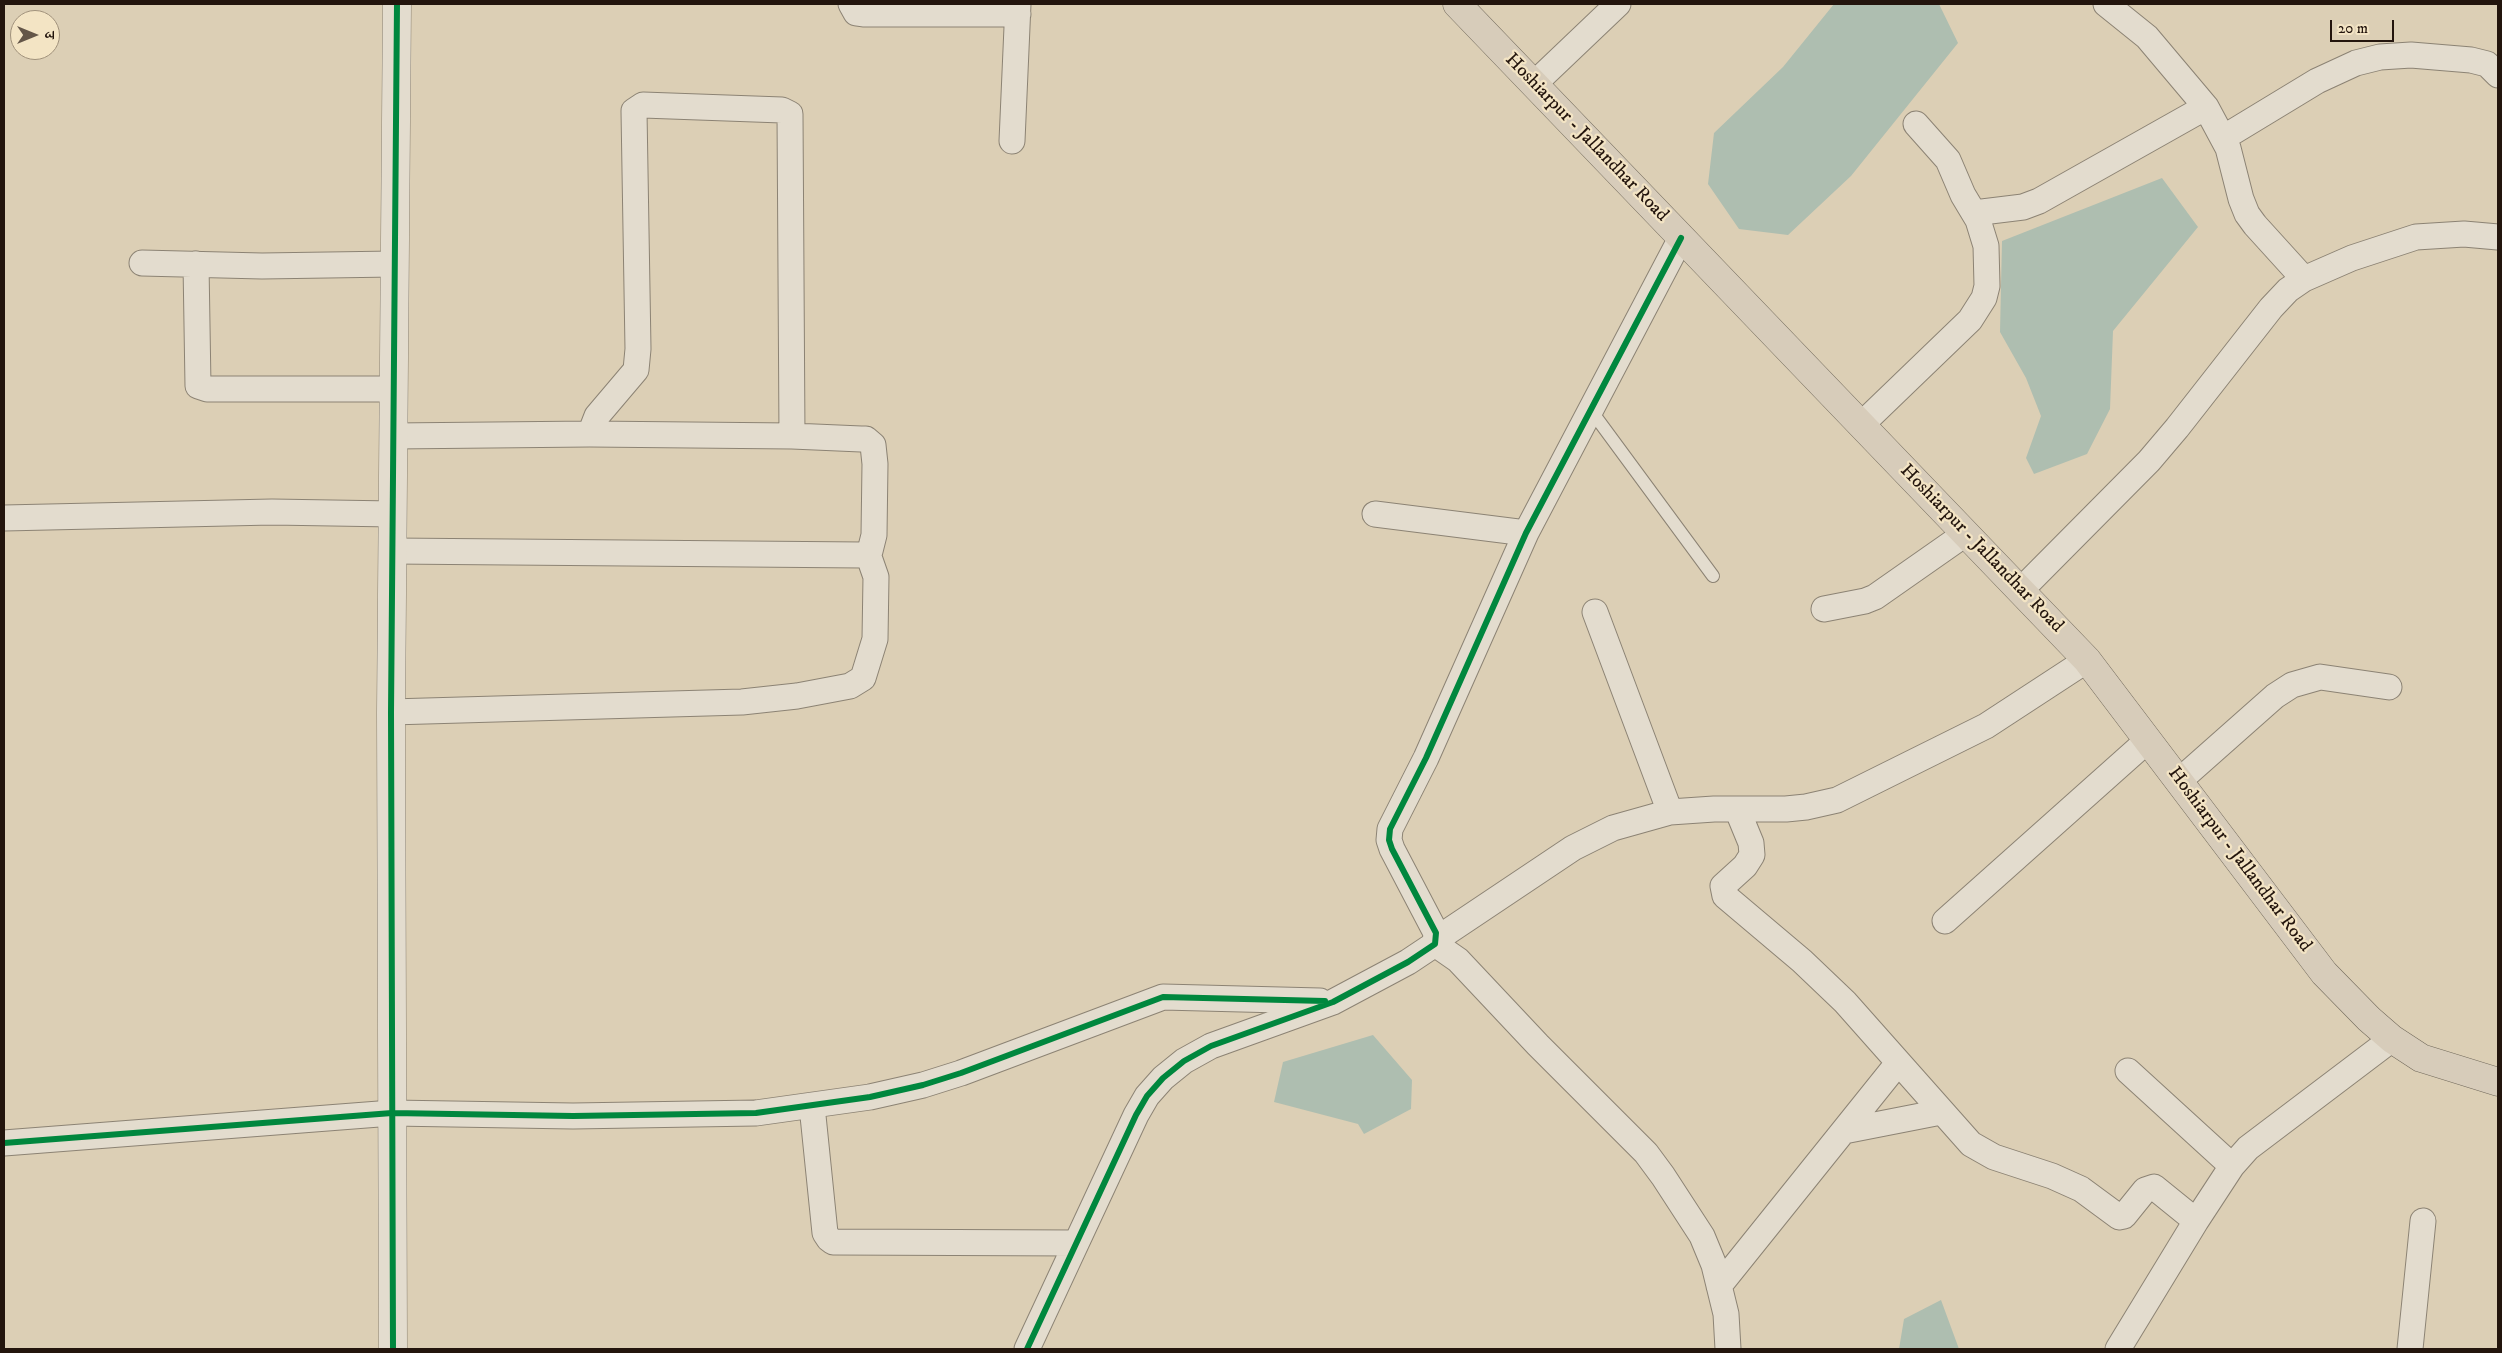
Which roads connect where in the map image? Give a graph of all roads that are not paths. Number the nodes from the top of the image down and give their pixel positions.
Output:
1 (397, 4) edge
2 (851, 4) edge
3 (1457, 4) edge
4 (1618, 4) edge
5 (2106, 4) edge
6 (1018, 9) edge
7 (2498, 76) edge
8 (1534, 84) junction
9 (2206, 107) junction
10 (1916, 124) dead end
11 (2223, 138) junction
12 (1012, 140) dead end
13 (1974, 213) junction
14 (1682, 238) junction
15 (2498, 238) edge
16 (142, 264) dead end
17 (196, 264) junction
18 (394, 264) junction
19 (2304, 279) junction
20 (394, 389) junction
21 (1590, 409) junction
22 (1861, 425) junction
23 (590, 434) junction
24 (393, 436) junction
25 (792, 436) junction
26 (393, 514) junction
27 (1375, 514) dead end
28 (4, 518) edge
29 (1526, 533) junction
30 (1966, 534) junction
31 (392, 551) junction
32 (868, 554) junction
33 (1713, 576) dead end
34 (2020, 591) junction
35 (1824, 609) dead end
36 (1595, 612) dead end
37 (2087, 660) junction
38 (2389, 687) dead end
39 (391, 712) junction
40 (2148, 740) junction
41 (2179, 781) junction
42 (1737, 809) junction
43 (1670, 812) junction
44 (1945, 921) dead end
45 (1436, 941) junction
46 (1332, 1002) junction
47 (2392, 1039) junction
48 (1898, 1063) junction
49 (2128, 1071) dead end
50 (2498, 1082) edge
51 (812, 1106) junction
52 (1941, 1112) junction
53 (392, 1113) junction
54 (1844, 1131) junction
55 (4, 1143) edge
56 (2232, 1166) junction
57 (2196, 1221) junction
58 (2423, 1221) dead end
59 (1076, 1243) junction
60 (1719, 1286) junction
61 (393, 1349) edge
62 (1027, 1349) edge
63 (1728, 1349) edge
64 (2118, 1349) edge
65 (2410, 1349) edge

1 - 18 street
2 - 6 street
3 - 8 highway, Hoshiarpur - Jallandhar Road
4 - 8 street
5 - 9 street
6 - 12 street
7 - 11 street
8 - 14 highway, Hoshiarpur - Jallandhar Road
9 - 11 street
9 - 13 street
10 - 13 street
11 - 19 street
13 - 22 street
14 - 21 street
14 - 22 highway, Hoshiarpur - Jallandhar Road
15 - 19 street
16 - 17 street
17 - 18 street
17 - 20 street
18 - 20 street
19 - 34 street
20 - 24 street
21 - 29 street
21 - 33 lane
22 - 30 highway, Hoshiarpur - Jallandhar Road
23 - 24 street
23 - 25 street
23 - 25 street
24 - 26 street
25 - 32 street
26 - 28 street
26 - 31 street
27 - 29 street
29 - 45 street
30 - 34 highway, Hoshiarpur - Jallandhar Road
30 - 35 street
31 - 32 street
31 - 39 street
32 - 39 street
34 - 37 highway, Hoshiarpur - Jallandhar Road
36 - 43 street
37 - 40 highway, Hoshiarpur - Jallandhar Road
37 - 42 street
38 - 41 street
39 - 53 street
40 - 41 highway, Hoshiarpur - Jallandhar Road
40 - 44 street
41 - 47 highway, Hoshiarpur - Jallandhar Road
42 - 43 street
42 - 48 street
43 - 45 street
45 - 46 street
45 - 60 street
46 - 51 street
46 - 59 street
47 - 50 highway, Hoshiarpur - Jallandhar Road
47 - 56 street
48 - 52 street
48 - 54 street
49 - 56 street
51 - 53 street
51 - 59 street
52 - 54 street
52 - 57 street
53 - 55 street
53 - 61 street
54 - 60 street
56 - 57 street
57 - 64 street
58 - 65 street
59 - 62 street
60 - 63 street

